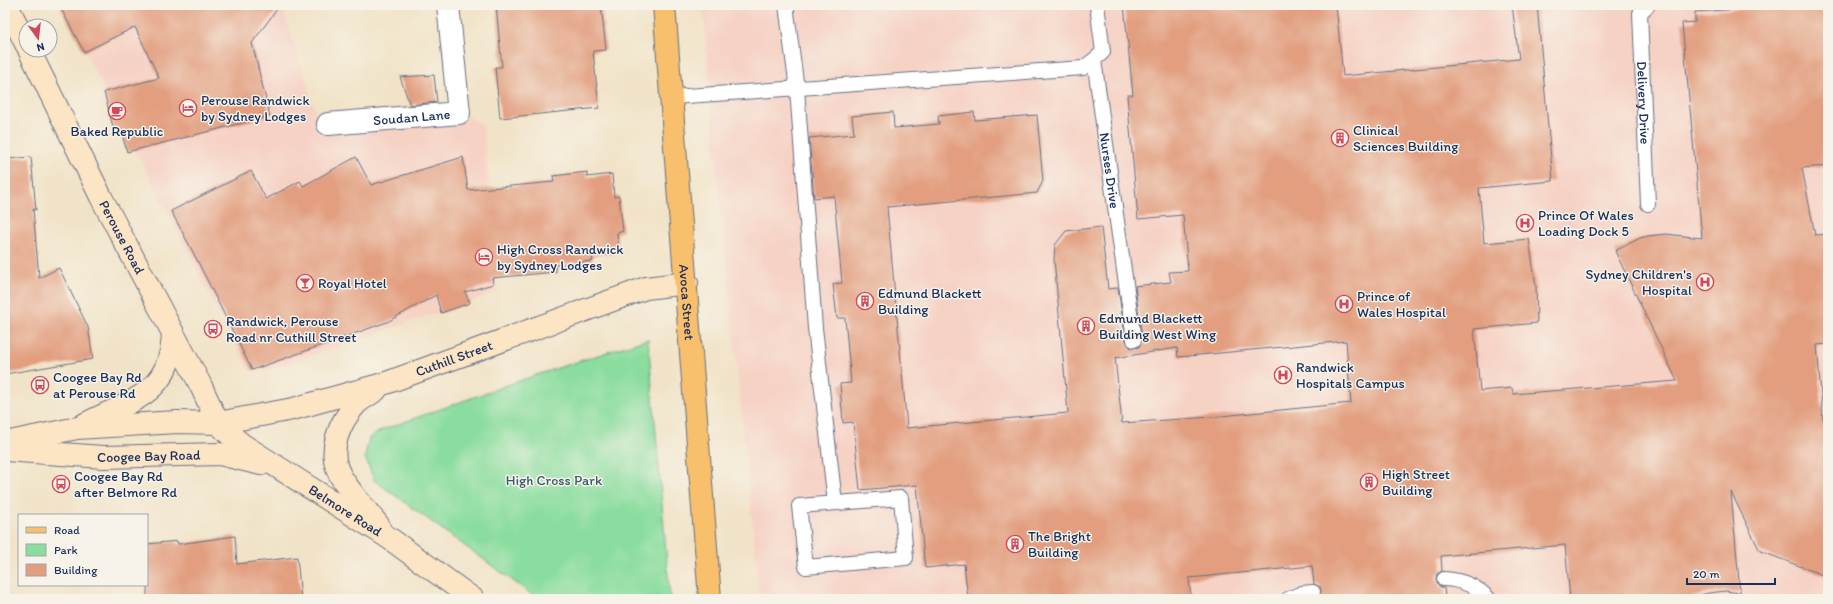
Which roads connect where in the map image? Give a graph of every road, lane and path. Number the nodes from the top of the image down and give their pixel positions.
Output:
1 (7, 5) edge
2 (448, 5) edge
3 (664, 5) edge
4 (786, 5) edge
5 (1097, 5) edge
6 (1648, 5) edge
7 (18, 28) edge
8 (33, 58) edge
9 (1094, 60) junction
10 (797, 89) junction
11 (672, 97) junction
12 (328, 124) dead end
13 (1648, 204) dead end
14 (687, 284) junction
15 (173, 333) junction
16 (1134, 340) dead end
17 (386, 383) junction
18 (218, 423) junction
19 (77, 428) junction
20 (5, 443) edge
21 (5, 450) edge
22 (289, 474) junction
23 (834, 503) junction
24 (389, 538) junction
25 (1444, 579) dead end
26 (1313, 592) dead end
27 (473, 599) edge
28 (710, 599) edge
29 (1288, 599) edge
30 (1489, 599) edge

1 - 7 main road
2 - 12 street, Soudan Lane
3 - 11 main road, Avoca Street
4 - 10 lane
5 - 9 lane
6 - 13 lane, Delivery Drive
8 - 15 main road, Perouse Road
9 - 10 lane
9 - 16 lane, Nurses Drive
10 - 11 lane
10 - 23 lane
11 - 14 main road, Avoca Street
14 - 17 main road, Cuthill Street
14 - 28 main road, Avoca Street
15 - 18 main road, Perouse Road
15 - 19 main road
17 - 18 main road, Cuthill Street
17 - 24 main road
18 - 19 main road, Coogee Bay Road
18 - 22 main road, Belmore Road
19 - 20 main road, Coogee Bay Road
21 - 22 main road, Coogee Bay Road
22 - 24 main road, Belmore Road
23 - 23 lane
24 - 27 main road, Belmore Road
25 - 30 lane
26 - 29 lane

